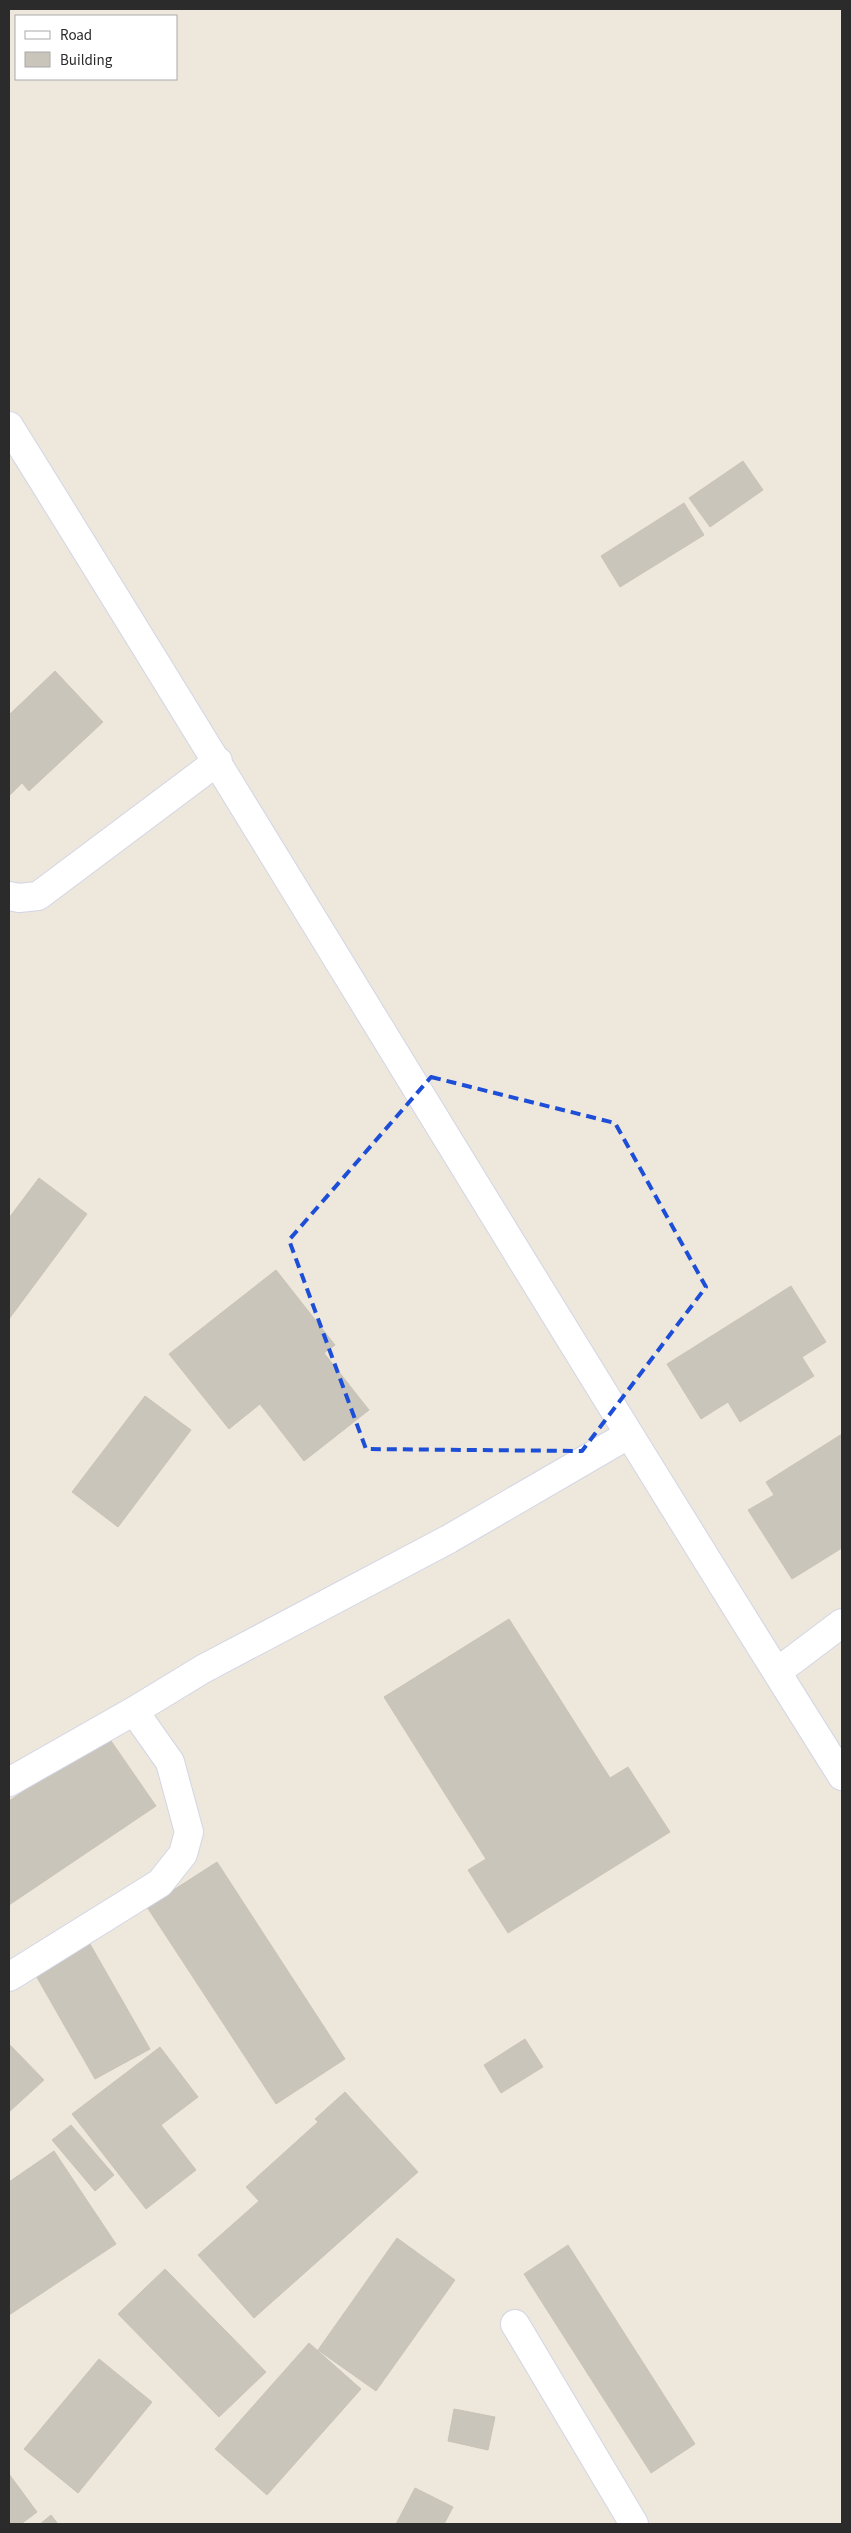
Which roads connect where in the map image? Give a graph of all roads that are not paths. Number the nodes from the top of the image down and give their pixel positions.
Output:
1 (9, 426) edge
2 (218, 761) junction
3 (9, 896) edge
4 (628, 1436) junction
5 (842, 1623) edge
6 (777, 1672) junction
7 (134, 1710) junction
8 (842, 1776) edge
9 (9, 1782) edge
10 (9, 1977) edge
11 (515, 2324) dead end
12 (634, 2524) edge

1 - 2 street
2 - 3 street
2 - 4 street
4 - 6 street
4 - 7 street
5 - 6 street
6 - 8 street
7 - 9 street
7 - 10 street
11 - 12 street

